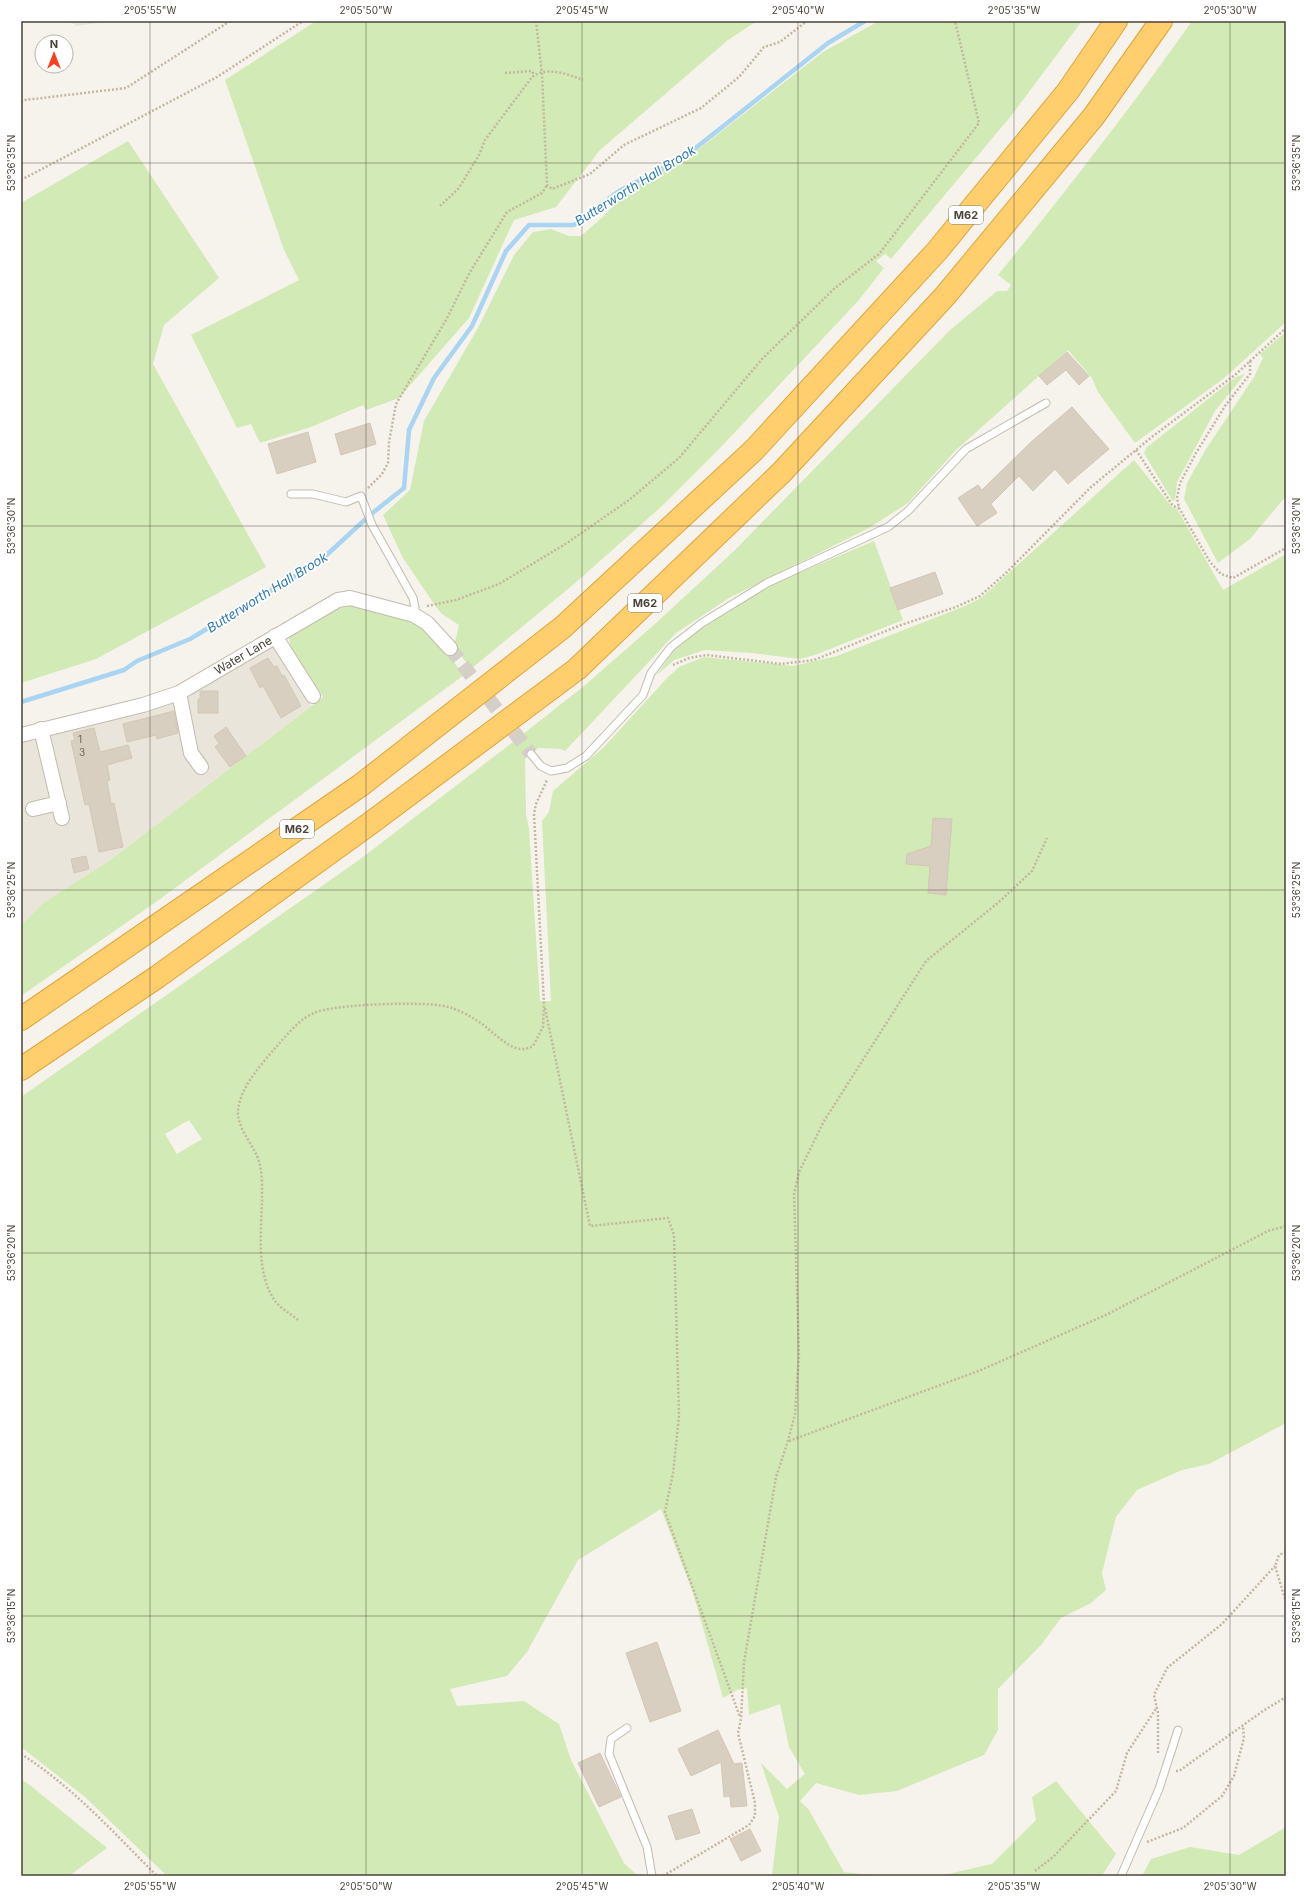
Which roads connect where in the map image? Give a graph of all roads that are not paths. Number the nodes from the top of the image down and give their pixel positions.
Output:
1 (1116, 21) edge
2 (1160, 21) edge
3 (1046, 403) dead end
4 (291, 494) dead end
5 (414, 612) junction
6 (275, 636) junction
7 (450, 648) tunnel mouth
8 (179, 693) junction
9 (313, 696) dead end
10 (41, 729) junction
11 (21, 734) edge
12 (531, 754) tunnel mouth
13 (201, 767) dead end
14 (59, 803) junction
15 (33, 809) dead end
16 (62, 818) dead end
17 (21, 1019) edge
18 (21, 1069) edge
19 (627, 1728) dead end
20 (1178, 1730) dead end
21 (652, 1876) edge
22 (1121, 1876) edge

1 - 17 highway, M62
2 - 18 highway, M62
3 - 12 lane
4 - 5 lane
5 - 6 street, Water Lane
5 - 7 street, Water Lane
6 - 8 street, Water Lane
6 - 9 street
8 - 10 street, Water Lane
8 - 13 street
10 - 11 street, Water Lane
10 - 14 street
14 - 15 street
14 - 16 street
19 - 21 lane
20 - 22 lane

